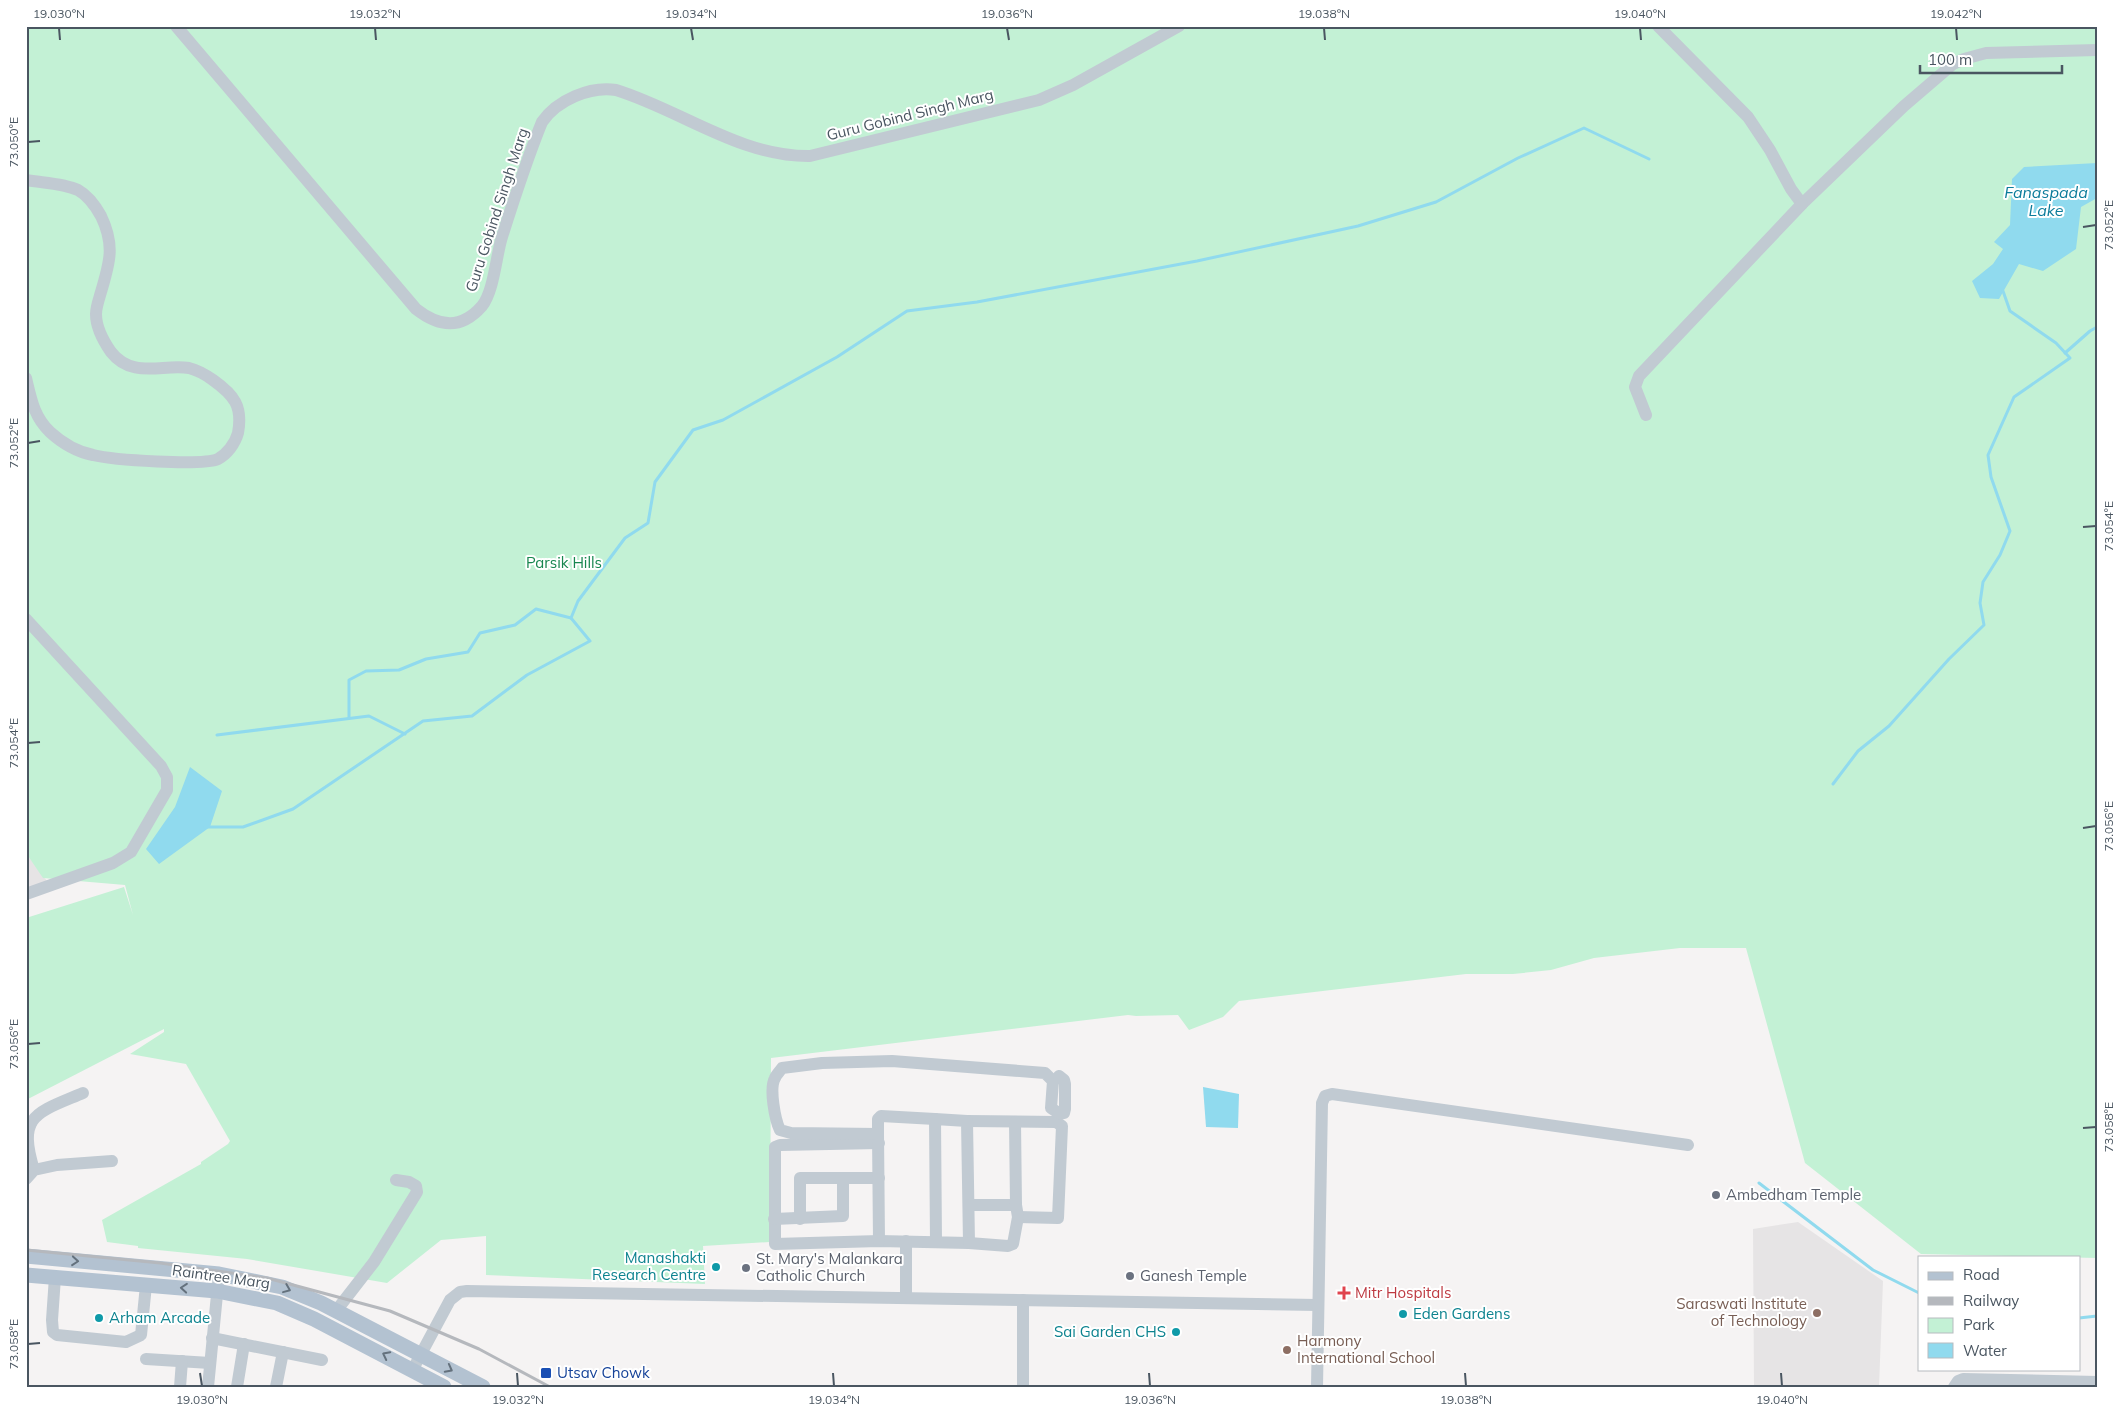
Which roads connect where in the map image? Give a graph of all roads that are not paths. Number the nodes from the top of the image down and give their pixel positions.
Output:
1 (176, 26) edge
2 (1180, 26) edge
3 (1658, 26) edge
4 (2097, 50) edge
5 (26, 180) edge
6 (1802, 204) junction
7 (26, 378) edge
8 (1646, 415) dead end
9 (26, 619) edge
10 (26, 894) edge
11 (1059, 1076) dead end
12 (83, 1093) dead end
13 (935, 1119) junction
14 (967, 1121) junction
15 (1015, 1122) junction
16 (879, 1139) junction
17 (1688, 1145) dead end
18 (112, 1161) dead end
19 (30, 1174) edge
20 (843, 1178) junction
21 (879, 1178) junction
22 (396, 1180) dead end
23 (968, 1205) junction
24 (1017, 1211) junction
25 (774, 1219) junction
26 (800, 1219) junction
27 (879, 1241) junction
28 (906, 1242) junction
29 (936, 1242) junction
30 (969, 1243) junction
31 (26, 1256) edge
32 (26, 1274) edge
33 (219, 1274) junction
34 (55, 1277) junction
35 (146, 1285) junction
36 (217, 1291) junction
37 (906, 1298) junction
38 (1023, 1300) junction
39 (1318, 1305) junction
40 (336, 1311) junction
41 (212, 1338) junction
42 (244, 1344) junction
43 (283, 1352) junction
44 (421, 1354) junction
45 (146, 1359) dead end
46 (322, 1360) dead end
47 (182, 1361) junction
48 (210, 1363) junction
49 (413, 1369) junction
50 (2097, 1382) edge
51 (180, 1387) edge
52 (208, 1387) edge
53 (237, 1387) edge
54 (276, 1387) edge
55 (444, 1387) edge
56 (483, 1387) edge
57 (1023, 1387) edge
58 (1317, 1387) edge
59 (1954, 1387) edge

1 - 2 street, Guru Gobind Singh Marg
3 - 6 street
4 - 6 street
5 - 7 street
6 - 8 street
9 - 10 street
11 - 16 street
12 - 19 street
13 - 14 street
13 - 16 street
13 - 29 street
14 - 15 street
14 - 23 street
15 - 24 street
15 - 24 street
16 - 21 street
16 - 25 street
17 - 39 street
18 - 19 street
20 - 21 street
20 - 26 street
20 - 26 street
21 - 27 street
22 - 40 street
23 - 24 street
23 - 30 street
24 - 30 street
25 - 26 street
25 - 27 street
27 - 28 street
28 - 29 street
28 - 37 street
29 - 30 street
31 -> 33 main road, Raintree Marg
32 - 34 main road, Raintree Marg
33 - 36 street
33 -> 40 main road, Raintree Marg
34 - 35 main road, Raintree Marg
34 - 35 street
36 -> 35 main road, Raintree Marg
36 - 41 street
49 -> 36 main road, Raintree Marg
37 - 38 street
37 - 44 street
38 - 39 street
38 - 57 street
39 - 58 street
40 - 44 main road, Raintree Marg
41 - 42 street
41 - 48 street
42 - 43 street
42 - 53 street
43 - 46 street
43 - 54 street
44 - 49 street
44 -> 56 main road, Raintree Marg
45 - 47 street
47 - 48 street
47 - 51 street
48 - 52 street
49 - 55 main road, Raintree Marg
50 - 59 street

